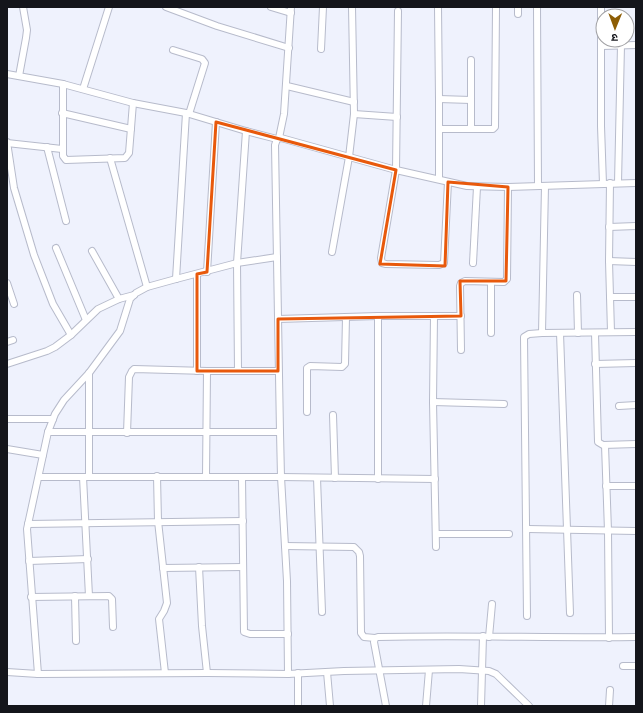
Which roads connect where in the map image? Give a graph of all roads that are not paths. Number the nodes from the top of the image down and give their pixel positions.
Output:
1 (23, 7) edge
2 (109, 7) edge
3 (166, 7) edge
4 (271, 7) edge
5 (323, 7) edge
6 (352, 7) edge
7 (438, 7) edge
8 (496, 7) edge
9 (518, 7) edge
10 (537, 7) edge
11 (291, 10) edge
12 (398, 11) dead end
13 (518, 14) dead end
14 (289, 48) junction
15 (602, 48) edge
16 (621, 48) edge
17 (321, 49) dead end
18 (173, 50) dead end
19 (471, 60) dead end
20 (7, 74) edge
21 (19, 76) junction
22 (63, 84) junction
23 (287, 86) junction
24 (83, 89) junction
25 (440, 99) junction
26 (471, 100) junction
27 (354, 102) junction
28 (133, 103) junction
29 (62, 113) junction
30 (188, 113) junction
31 (354, 114) junction
32 (397, 117) junction
33 (216, 122) junction
34 (440, 128) junction
35 (471, 128) junction
36 (131, 129) junction
37 (246, 131) junction
38 (278, 139) junction
39 (7, 142) edge
40 (47, 147) junction
41 (62, 148) junction
42 (349, 157) junction
43 (110, 158) junction
44 (396, 170) junction
45 (439, 179) junction
46 (448, 182) junction
47 (610, 183) junction
48 (618, 183) junction
49 (636, 183) edge
50 (603, 184) junction
51 (477, 186) junction
52 (538, 186) junction
53 (545, 186) junction
54 (508, 187) junction
55 (66, 222) dead end
56 (636, 226) edge
57 (609, 227) junction
58 (56, 248) dead end
59 (92, 251) dead end
60 (332, 252) dead end
61 (277, 257) junction
62 (609, 261) junction
63 (636, 262) edge
64 (237, 263) junction
65 (474, 263) dead end
66 (207, 272) junction
67 (197, 274) junction
68 (176, 279) junction
69 (491, 282) junction
70 (7, 283) edge
71 (147, 287) junction
72 (134, 295) junction
73 (577, 295) dead end
74 (636, 297) edge
75 (119, 298) junction
76 (610, 298) junction
77 (14, 304) dead end
78 (378, 316) junction
79 (434, 316) junction
80 (461, 316) junction
81 (346, 317) junction
82 (278, 319) junction
83 (86, 320) junction
84 (611, 332) junction
85 (636, 332) edge
86 (491, 333) dead end
87 (542, 333) junction
88 (560, 333) junction
89 (578, 333) junction
90 (595, 333) junction
91 (71, 335) junction
92 (461, 350) dead end
93 (636, 363) edge
94 (7, 364) edge
95 (595, 364) junction
96 (196, 371) junction
97 (238, 371) junction
98 (278, 371) junction
99 (207, 372) junction
100 (89, 373) junction
101 (433, 402) junction
102 (504, 404) dead end
103 (636, 405) edge
104 (619, 406) dead end
105 (307, 412) dead end
106 (333, 415) dead end
107 (7, 419) edge
108 (53, 419) junction
109 (48, 432) junction
110 (89, 432) junction
111 (206, 432) junction
112 (280, 432) junction
113 (127, 433) junction
114 (636, 444) edge
115 (605, 445) junction
116 (7, 449) edge
117 (43, 455) junction
118 (86, 476) junction
119 (157, 476) junction
120 (39, 477) junction
121 (206, 477) junction
122 (242, 477) junction
123 (281, 477) junction
124 (317, 478) junction
125 (335, 478) junction
126 (378, 479) junction
127 (435, 479) junction
128 (606, 486) junction
129 (636, 486) edge
130 (243, 521) junction
131 (158, 522) junction
132 (86, 523) junction
133 (28, 524) junction
134 (528, 529) junction
135 (568, 531) junction
136 (608, 531) junction
137 (636, 531) edge
138 (436, 534) junction
139 (509, 534) dead end
140 (285, 546) junction
141 (319, 546) junction
142 (436, 548) dead end
143 (88, 559) junction
144 (29, 561) junction
145 (199, 567) junction
146 (243, 567) junction
147 (162, 568) junction
148 (75, 596) junction
149 (89, 596) junction
150 (31, 597) junction
151 (492, 604) dead end
152 (322, 612) dead end
153 (570, 613) dead end
154 (528, 616) dead end
155 (113, 627) dead end
156 (288, 634) junction
157 (486, 637) junction
158 (636, 637) edge
159 (375, 638) junction
160 (609, 638) junction
161 (76, 641) dead end
162 (623, 666) dead end
163 (636, 666) edge
164 (429, 670) junction
165 (378, 671) junction
166 (482, 671) junction
167 (7, 672) edge
168 (327, 672) junction
169 (165, 673) junction
170 (207, 673) junction
171 (298, 673) junction
172 (38, 674) junction
173 (288, 674) junction
174 (610, 690) dead end
175 (298, 706) edge
176 (330, 706) edge
177 (386, 706) edge
178 (426, 706) edge
179 (481, 706) edge
180 (529, 706) edge
181 (609, 706) edge

1 - 21 street
2 - 24 street
3 - 14 street
4 - 11 street
5 - 17 street
6 - 27 street
7 - 25 street
8 - 35 street
9 - 13 street
10 - 52 street
11 - 14 street
12 - 32 street
14 - 23 street
15 - 50 street
16 - 48 street
18 - 30 street
19 - 26 street
20 - 21 street
21 - 22 street
22 - 24 street
22 - 29 street
23 - 27 street
23 - 38 street
24 - 28 street
25 - 26 street
25 - 34 street
26 - 35 street
27 - 31 street
28 - 30 street
28 - 36 street
29 - 36 street
29 - 41 street
30 - 33 street
30 - 68 street
31 - 32 street
31 - 42 street
32 - 44 street
33 - 37 street
33 - 66 street
34 - 35 street
34 - 45 street
36 - 43 street
37 - 38 street
37 - 64 street
38 - 42 street
38 - 61 street
39 - 40 street
39 - 91 street
40 - 41 street
40 - 55 street
41 - 43 street
42 - 44 street
42 - 60 street
43 - 71 street
44 - 45 street
44 - 46 street
45 - 46 street
46 - 51 street
47 - 48 street
47 - 50 street
47 - 57 street
48 - 49 street
50 - 53 street
51 - 54 street
51 - 65 street
52 - 53 street
52 - 54 street
53 - 87 street
54 - 69 street
56 - 57 street
57 - 62 street
58 - 83 street
59 - 75 street
61 - 64 street
61 - 82 street
62 - 63 street
62 - 76 street
64 - 66 street
64 - 97 street
66 - 67 street
67 - 68 street
67 - 96 street
68 - 71 street
69 - 80 street
69 - 86 street
70 - 77 street
71 - 72 street
72 - 75 street
72 - 100 street
73 - 89 street
74 - 76 street
75 - 83 street
76 - 84 street
78 - 79 street
78 - 81 street
78 - 126 street
79 - 80 street
79 - 101 street
80 - 92 street
81 - 82 street
81 - 105 street
82 - 98 street
83 - 91 street
84 - 85 street
84 - 90 street
87 - 88 street
87 - 134 street
88 - 89 street
88 - 135 street
89 - 90 street
90 - 95 street
91 - 94 street
93 - 95 street
95 - 115 street
96 - 99 street
96 - 113 street
97 - 98 street
97 - 99 street
98 - 112 street
99 - 111 street
100 - 108 street
100 - 110 street
101 - 102 street
101 - 127 street
103 - 104 street
106 - 125 street
107 - 108 street
108 - 109 street
109 - 110 street
109 - 117 street
110 - 113 street
110 - 118 street
111 - 112 street
111 - 113 street
111 - 121 street
112 - 123 street
114 - 115 street
115 - 128 street
116 - 117 street
117 - 120 street
118 - 119 street
118 - 120 street
118 - 132 street
119 - 121 street
119 - 131 street
120 - 133 street
121 - 122 street
122 - 123 street
122 - 130 street
123 - 124 street
123 - 140 street
124 - 125 street
124 - 141 street
125 - 126 street
126 - 127 street
127 - 138 street
128 - 129 street
128 - 136 street
130 - 131 street
130 - 146 street
131 - 132 street
131 - 147 street
132 - 133 street
132 - 143 street
133 - 144 street
134 - 135 street
134 - 154 street
135 - 136 street
135 - 153 street
136 - 137 street
136 - 160 street
138 - 139 street
138 - 142 street
140 - 141 street
140 - 156 street
141 - 152 street
141 - 159 street
143 - 144 street
143 - 149 street
144 - 150 street
145 - 146 street
145 - 147 street
145 - 170 street
146 - 156 street
147 - 169 street
148 - 149 street
148 - 150 street
148 - 161 street
149 - 155 street
150 - 172 street
151 - 157 street
156 - 173 street
157 - 159 street
157 - 160 street
157 - 166 street
158 - 160 street
159 - 165 street
162 - 163 street
164 - 165 street
164 - 166 street
164 - 178 street
165 - 168 street
165 - 177 street
166 - 179 street
166 - 180 street
167 - 172 street
168 - 171 street
168 - 176 street
169 - 170 street
169 - 172 street
170 - 173 street
171 - 173 street
171 - 175 street
174 - 181 street

